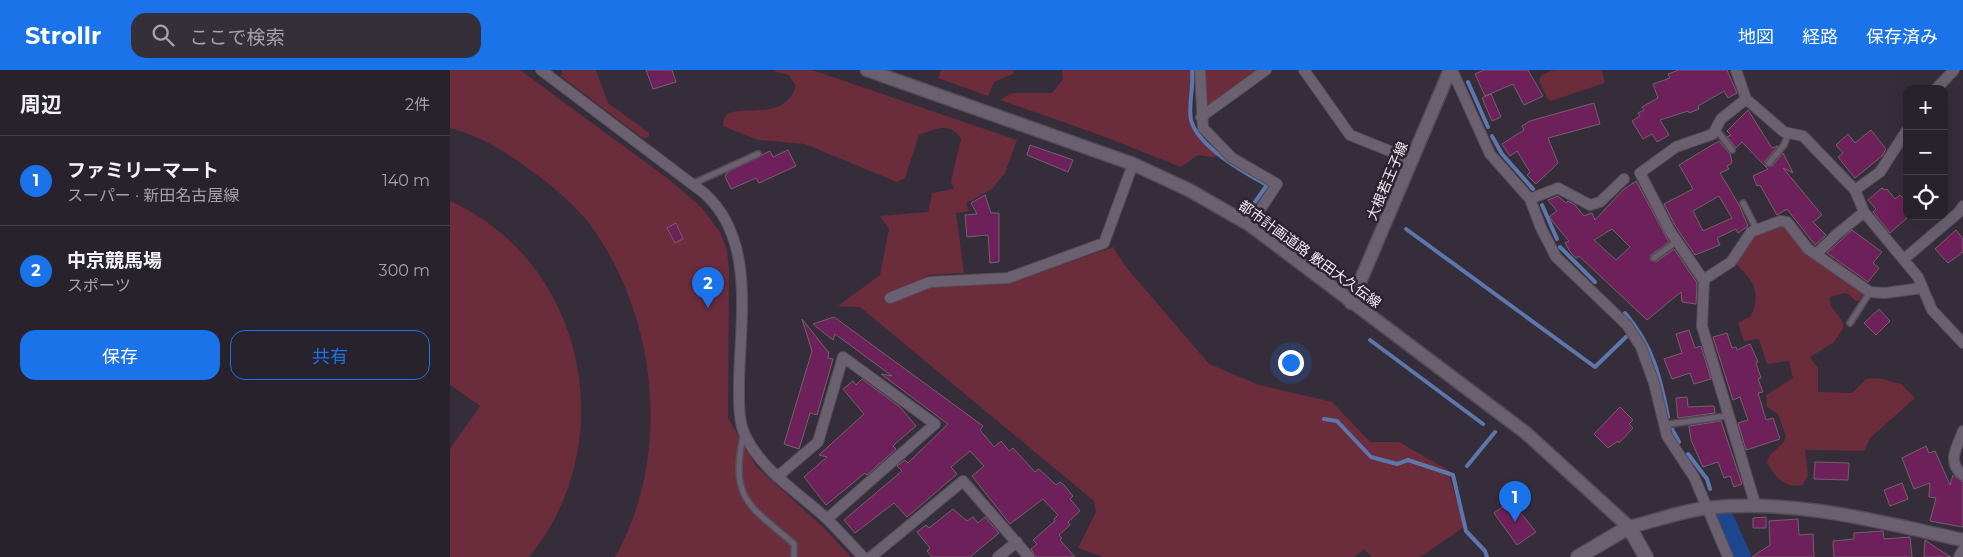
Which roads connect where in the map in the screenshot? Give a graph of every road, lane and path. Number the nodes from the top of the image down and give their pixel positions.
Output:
1 (541, 70) edge
2 (867, 70) edge
3 (1200, 70) edge
4 (1266, 70) edge
5 (1304, 70) edge
6 (1451, 70) edge
7 (1736, 70) edge
8 (1954, 70) edge
9 (1940, 85) edge
10 (1746, 99) junction
11 (1201, 117) junction
12 (1715, 128) junction
13 (1789, 133) junction
14 (1903, 136) edge
15 (1732, 150) dead end
16 (758, 154) dead end
17 (1412, 160) junction
18 (1769, 163) dead end
19 (1133, 164) junction
20 (1624, 179) dead end
21 (692, 184) junction
22 (1855, 190) junction
23 (1530, 199) junction
24 (1743, 203) dead end
25 (1963, 206) edge
26 (1864, 212) junction
27 (1250, 225) junction
28 (1757, 230) junction
29 (1677, 241) junction
30 (1816, 254) junction
31 (1654, 258) dead end
32 (1904, 259) junction
33 (1703, 280) junction
34 (1922, 288) junction
35 (1870, 292) junction
36 (890, 298) dead end
37 (1351, 303) junction
38 (1850, 323) dead end
39 (1963, 343) edge
40 (1727, 416) junction
41 (1663, 425) junction
42 (1963, 431) edge
43 (744, 434) junction
44 (1963, 475) edge
45 (777, 476) junction
46 (1756, 507) junction
47 (1705, 508) junction
48 (827, 519) junction
49 (1629, 527) junction
50 (1963, 540) edge
51 (1017, 542) junction
52 (1963, 550) edge
53 (794, 557) edge
54 (863, 557) edge
55 (871, 557) edge
56 (998, 557) edge
57 (1029, 557) edge
58 (1578, 557) edge
59 (1646, 557) edge
60 (1728, 557) edge
61 (1959, 557) edge

1 - 21 street
2 - 19 street, 都市計画道路 敷田大久伝線
3 - 11 street
4 - 11 street
5 - 17 street
6 - 17 street, 大根若王子線
6 - 23 street
7 - 10 street
8 - 9 street
10 - 12 street
10 - 13 street
11 - 27 street
12 - 15 lane
12 - 29 street
13 - 18 lane
13 - 22 street
14 - 22 street
16 - 21 lane
17 - 37 street, 大根若王子線
19 - 27 street, 都市計画道路 敷田大久伝線
19 - 36 street
20 - 23 street
21 - 43 street
22 - 26 street
23 - 41 street
24 - 28 lane
25 - 32 street
26 - 30 street
26 - 32 street
27 - 37 street, 都市計画道路 敷田大久伝線
28 - 30 street
28 - 33 street
29 - 31 lane
29 - 33 street
30 - 35 street
32 - 34 street
33 - 40 street
34 - 35 street
34 - 39 street
35 - 38 lane
37 - 49 street, 都市計画道路 敷田大久伝線
40 - 41 lane
40 - 46 street
41 - 47 street
42 - 44 street
43 - 45 street
43 - 53 lane
45 - 48 street
45 - 48 street
46 - 47 street
46 - 50 street
47 - 49 street
47 - 60 street
48 - 54 street
49 - 58 main road
49 - 59 main road
51 - 55 street
51 - 56 street
51 - 57 street
52 - 61 street

